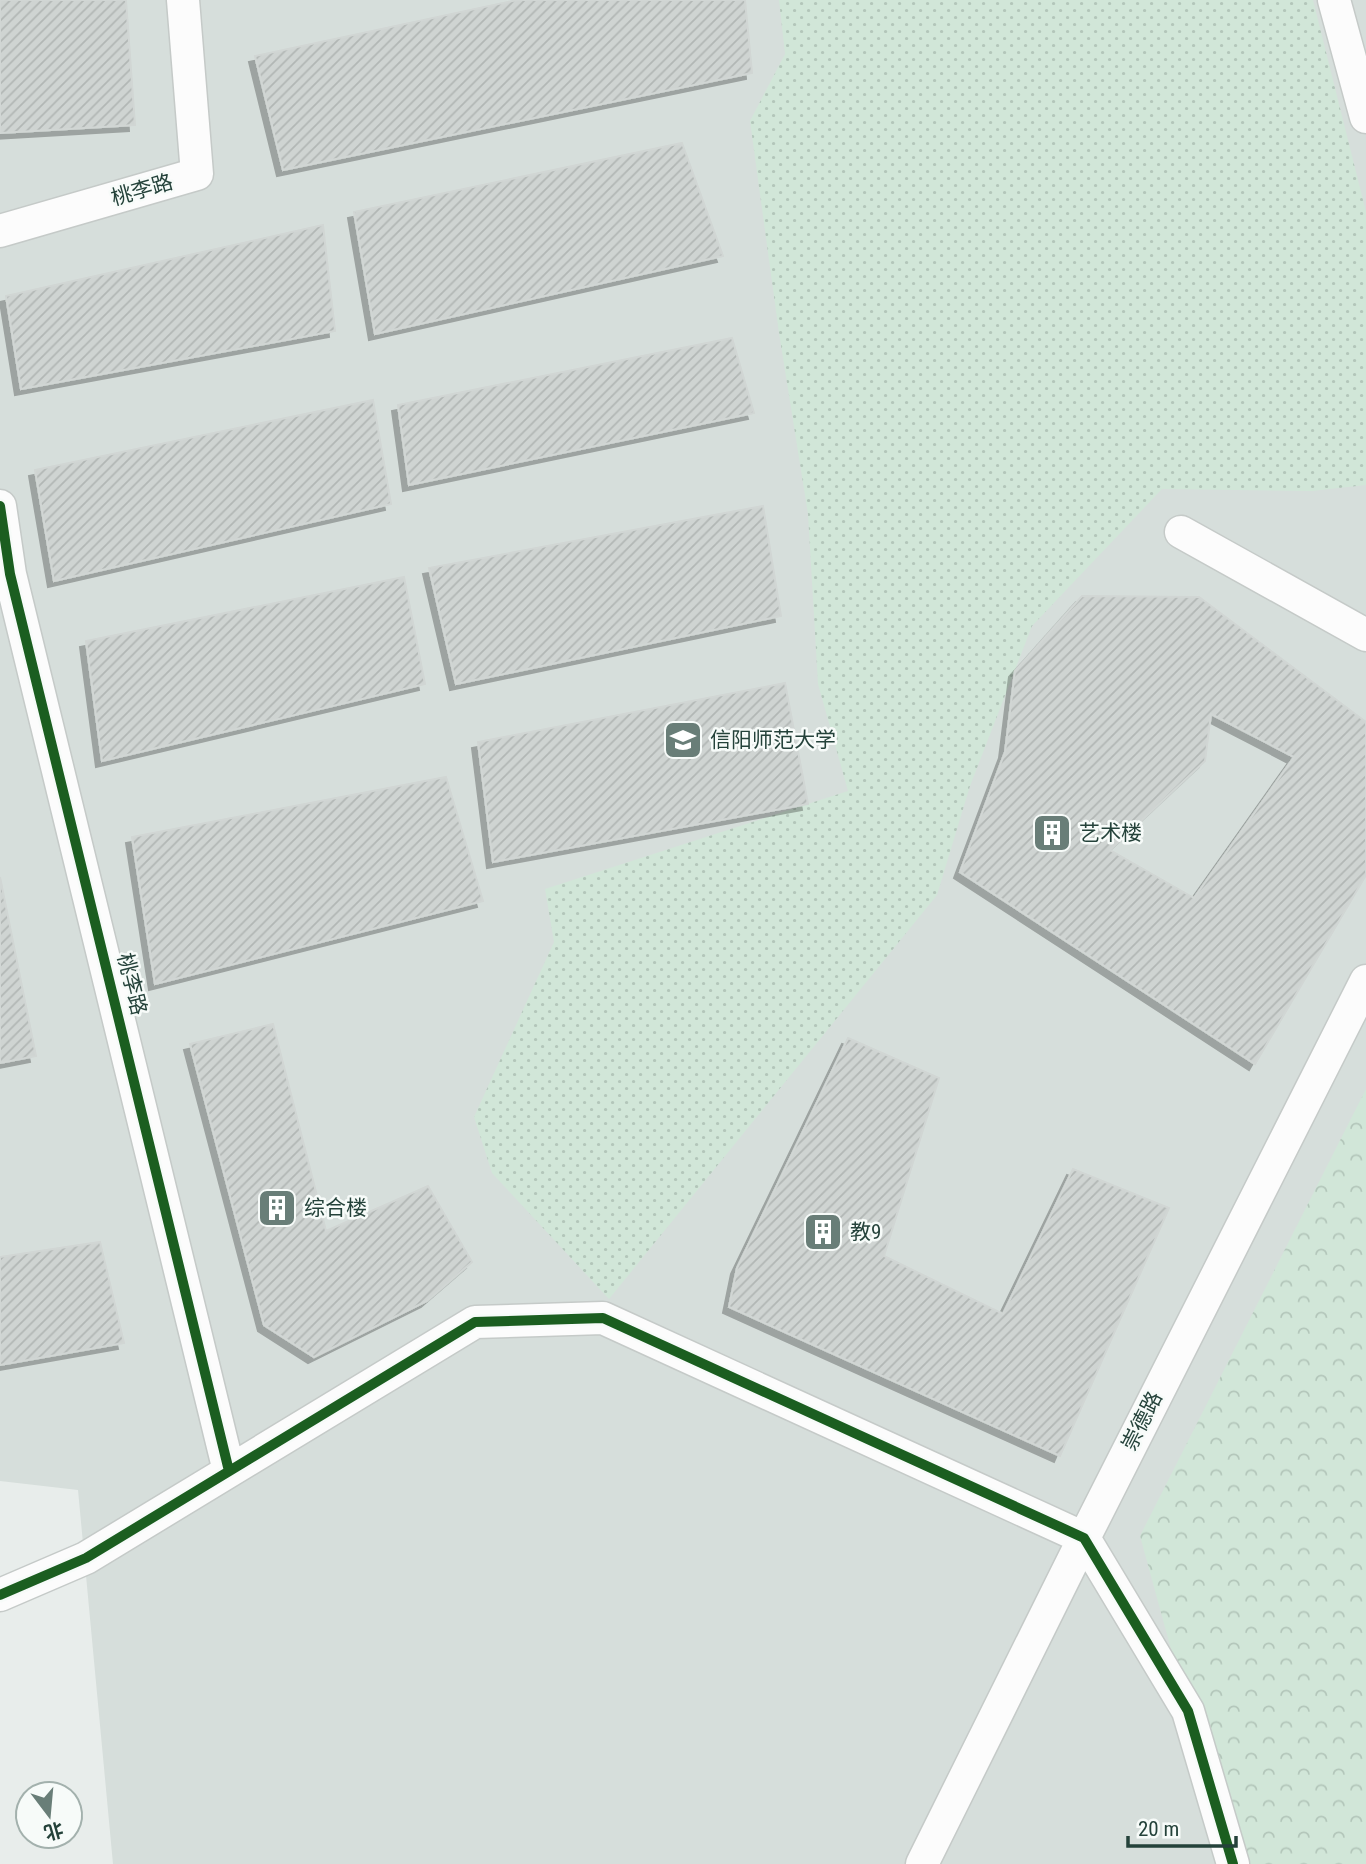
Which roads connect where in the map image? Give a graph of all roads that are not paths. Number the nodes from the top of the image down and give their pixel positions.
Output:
1 (183, 0) edge
2 (1335, 0) edge
3 (1366, 117) edge
4 (0, 231) edge
5 (0, 506) edge
6 (1181, 532) dead end
7 (1366, 635) edge
8 (1366, 981) edge
9 (229, 1471) junction
10 (1084, 1538) junction
11 (0, 1595) edge
12 (922, 1864) edge
13 (1233, 1864) edge

1 - 4 street, 桃李路
2 - 3 street
5 - 9 street, 桃李路
6 - 7 street
8 - 10 street, 崇德路
9 - 10 street
9 - 11 street
10 - 12 street, 崇德路
10 - 13 street

